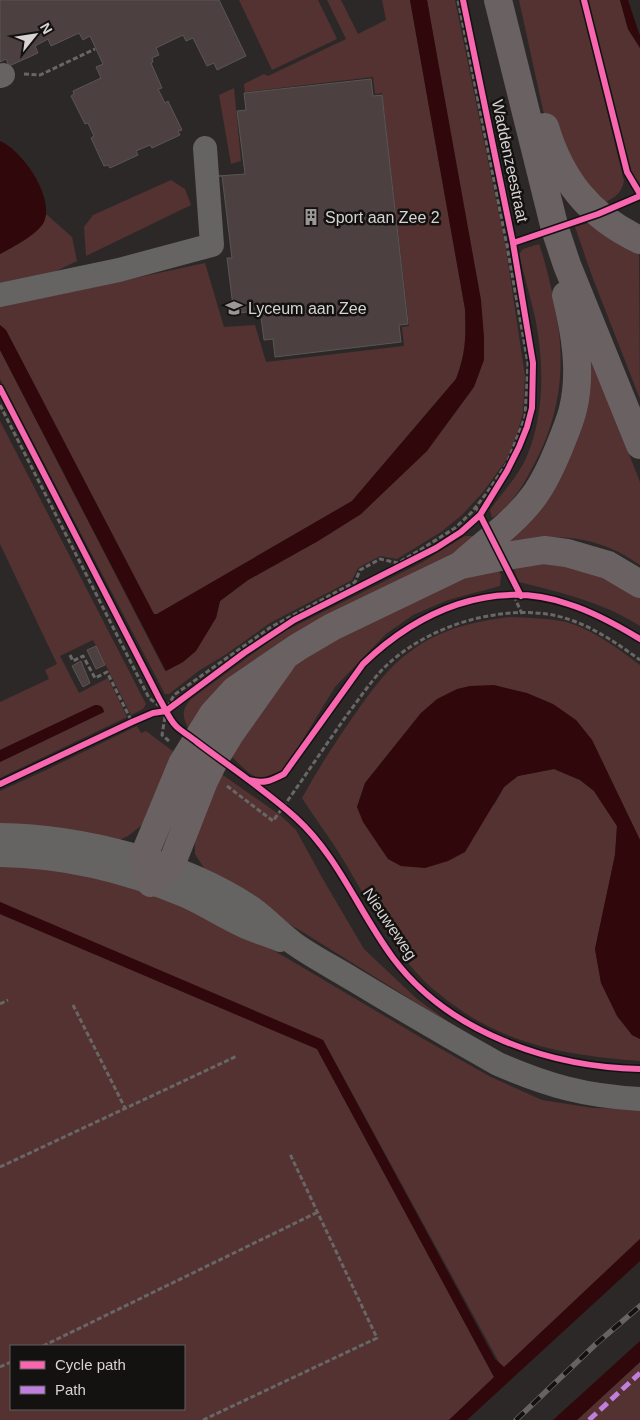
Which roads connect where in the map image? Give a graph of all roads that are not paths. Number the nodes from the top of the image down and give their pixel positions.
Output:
1 (499, 6) edge
2 (205, 148) dead end
3 (640, 240) edge
4 (567, 264) junction
5 (0, 295) edge
6 (640, 445) edge
7 (461, 565) junction
8 (640, 584) edge
9 (286, 656) junction
10 (0, 834) edge
11 (0, 855) edge
12 (155, 870) junction
13 (640, 1099) edge

1 - 3 main road
1 - 4 main road, Waddenzeestraat
2 - 5 street
4 - 6 main road, Waddenzeestraat
4 - 7 main road
7 - 8 main road
7 - 9 main road
9 - 12 main road
9 - 12 main road
10 - 12 street
11 - 12 street
12 - 13 street

